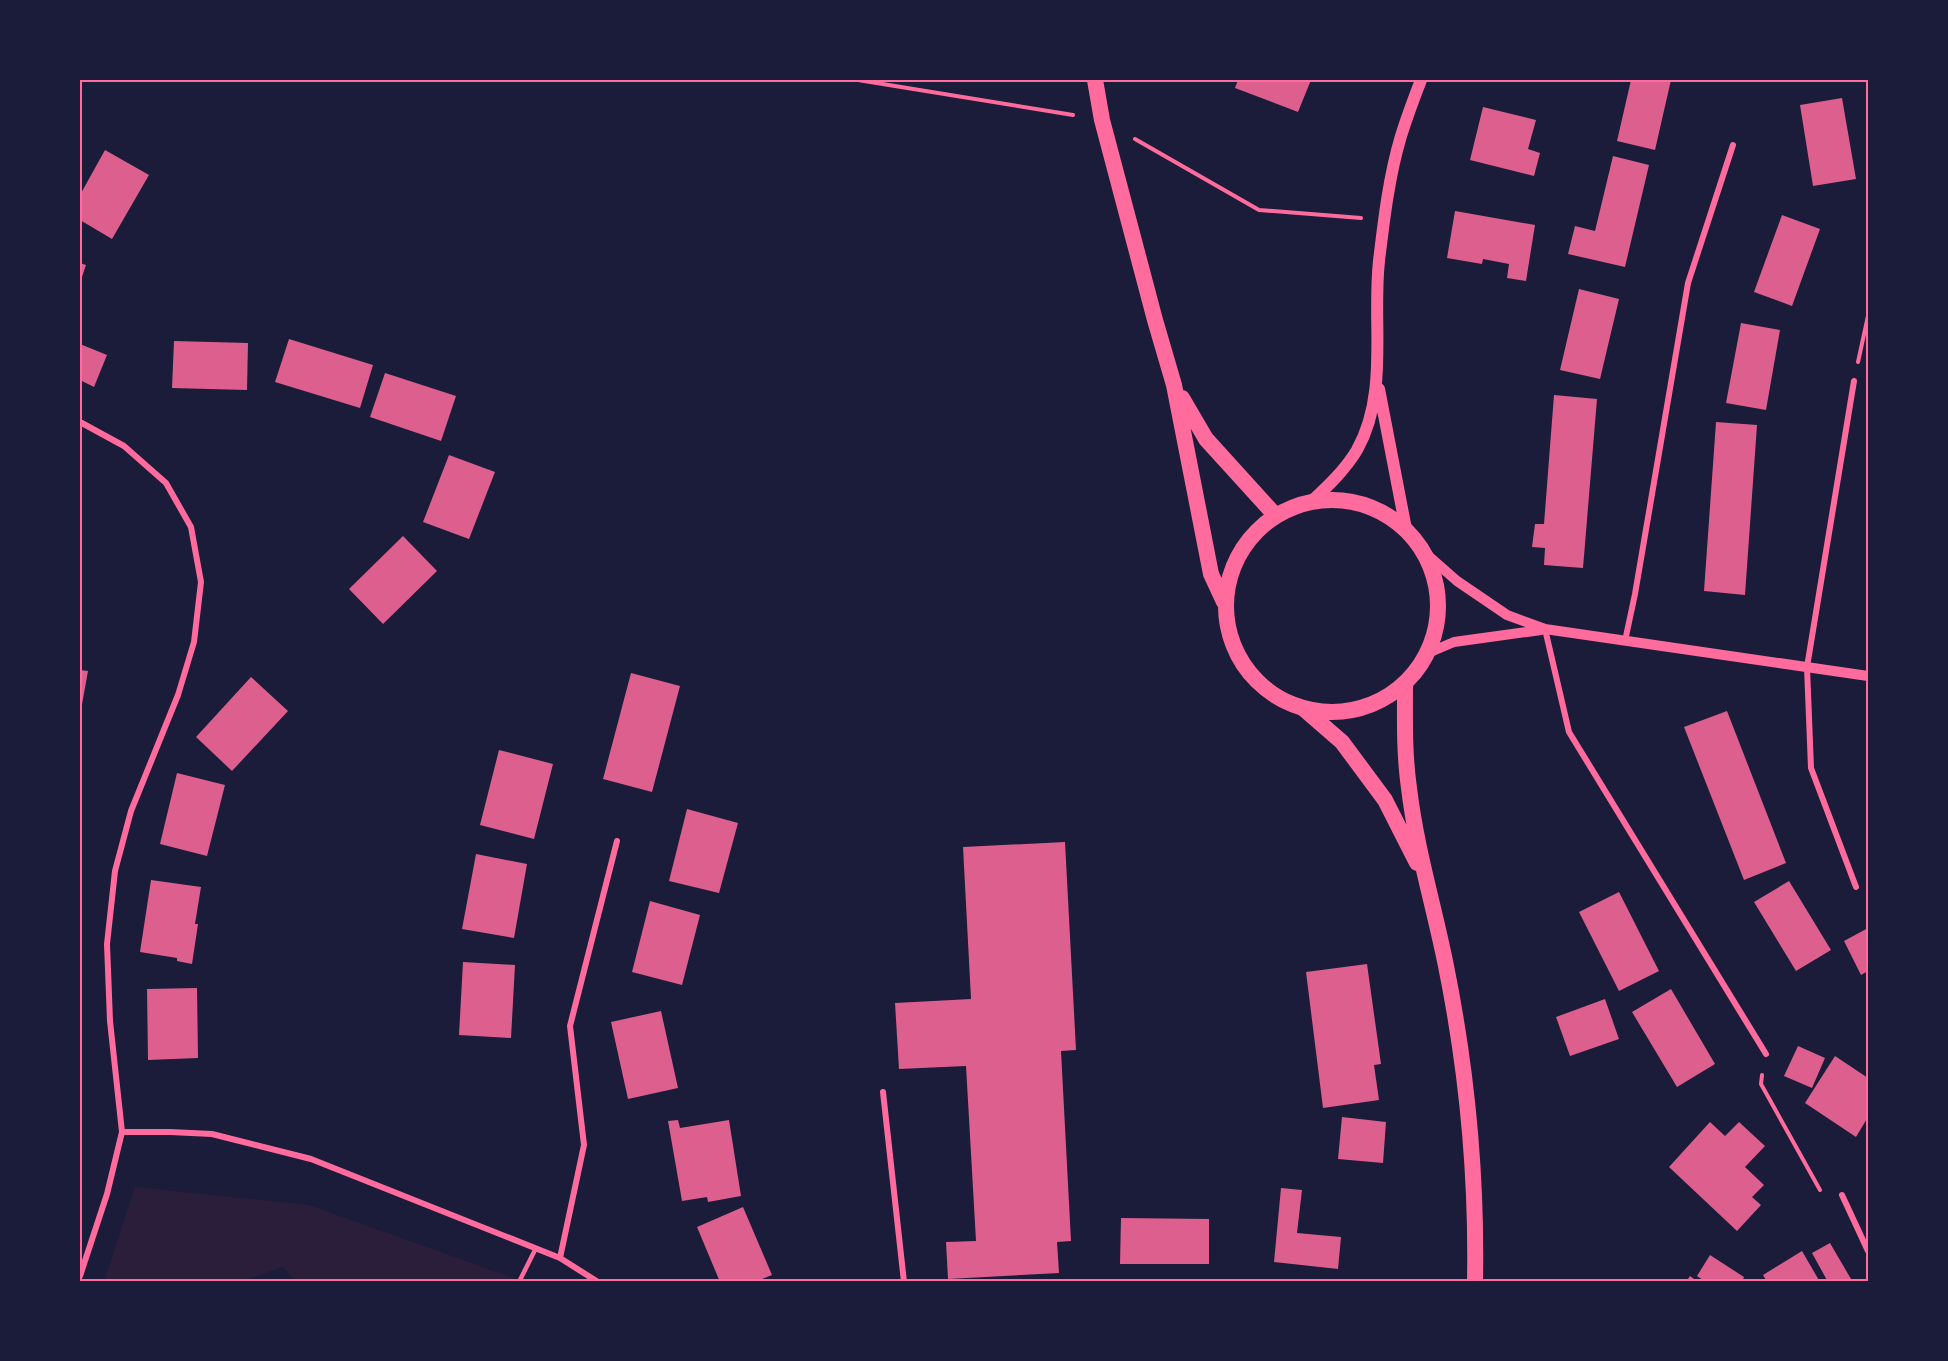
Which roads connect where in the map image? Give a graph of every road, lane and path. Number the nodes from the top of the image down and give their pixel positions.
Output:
1 (1095, 80) edge
2 (1421, 80) edge
3 (1733, 145) dead end
4 (1869, 211) edge
5 (1869, 219) edge
6 (1869, 316) edge
7 (1376, 373) junction
8 (1854, 381) joint
9 (1174, 385) junction
10 (80, 422) edge
11 (1312, 501) junction
12 (1275, 515) junction
13 (1406, 530) junction
14 (1424, 552) junction
15 (1225, 604) junction
16 (1545, 630) junction
17 (1625, 641) junction
18 (1428, 653) junction
19 (1807, 667) junction
20 (1869, 676) edge
21 (1405, 684) junction
22 (1304, 710) junction
23 (617, 841) dead end
24 (1425, 880) junction
25 (1856, 887) dead end
26 (1766, 1054) joint
27 (883, 1092) dead end
28 (122, 1132) junction
29 (1842, 1195) joint
30 (536, 1248) junction
31 (1869, 1251) edge
32 (561, 1258) junction
33 (80, 1276) edge
34 (519, 1281) edge
35 (598, 1281) edge
36 (904, 1281) edge
37 (1475, 1281) edge

1 - 9 highway
2 - 7 main road
3 - 17 street
4 - 5 path
6 - 8 path
7 - 11 main road
7 - 13 main road
8 - 19 street
9 - 12 highway
9 - 15 highway
10 - 28 street
11 - 12 highway
11 - 13 highway
12 - 15 highway
13 - 14 highway
14 - 16 street
14 - 18 highway
15 - 22 highway
16 - 17 street
16 - 18 street
16 - 26 street
17 - 19 street
18 - 21 highway
19 - 20 street
19 - 25 street
21 - 22 highway
21 - 24 highway
22 - 24 highway
23 - 32 street
24 - 37 highway
26 - 29 path
27 - 36 street
28 - 30 street
28 - 33 street
29 - 31 street
30 - 32 street
30 - 34 lane
32 - 35 street

